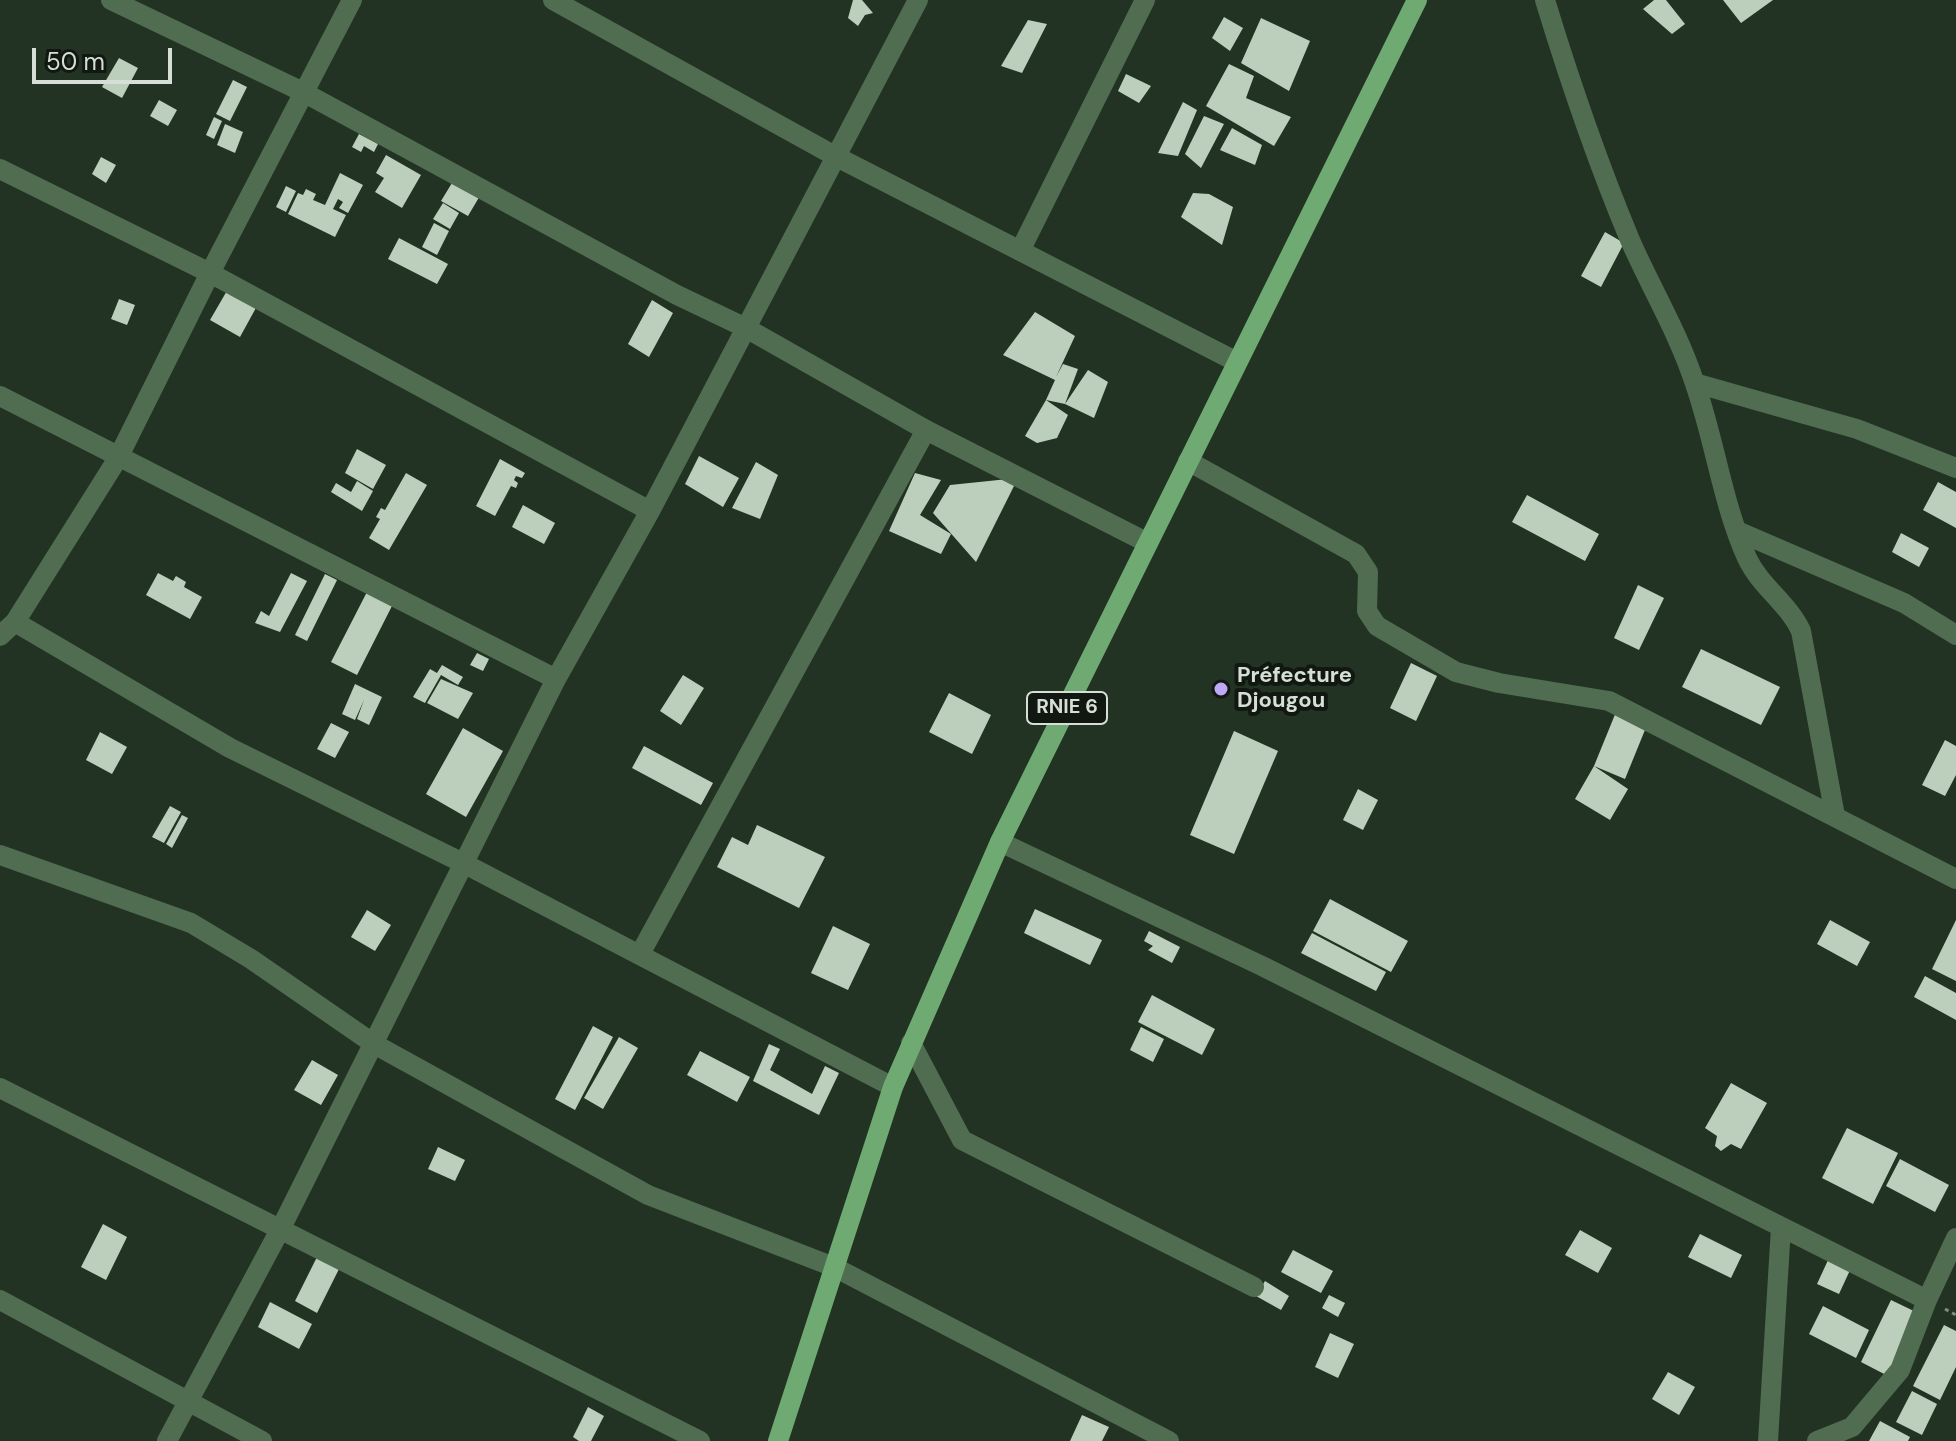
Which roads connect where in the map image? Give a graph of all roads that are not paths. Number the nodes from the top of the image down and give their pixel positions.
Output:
1 (111, 0) edge
2 (352, 0) edge
3 (553, 0) edge
4 (918, 0) edge
5 (1145, 0) edge
6 (1417, 0) edge
7 (1545, 0) edge
8 (303, 92) junction
9 (835, 156) junction
10 (0, 169) edge
11 (1020, 251) junction
12 (210, 273) junction
13 (746, 328) junction
14 (1237, 362) junction
15 (1695, 383) junction
16 (0, 396) edge
17 (926, 430) junction
18 (118, 458) junction
19 (1188, 461) junction
20 (1956, 468) edge
21 (650, 511) junction
22 (1737, 531) junction
23 (1148, 543) junction
24 (7, 629) edge
25 (1956, 635) edge
26 (556, 679) junction
27 (1835, 816) junction
28 (1000, 842) junction
29 (0, 855) edge
30 (463, 863) junction
31 (1956, 879) edge
32 (640, 954) junction
33 (911, 1043) junction
34 (374, 1044) junction
35 (893, 1087) junction
36 (0, 1088) edge
37 (1781, 1227) junction
38 (281, 1228) junction
39 (1956, 1238) edge
40 (834, 1267) junction
41 (1254, 1287) dead end
42 (0, 1300) edge
43 (1927, 1300) junction
44 (187, 1401) junction
45 (167, 1441) edge
46 (262, 1441) edge
47 (700, 1441) edge
48 (778, 1441) edge
49 (1169, 1441) edge
50 (1768, 1441) edge
51 (1817, 1441) edge

1 - 8 street
2 - 8 street
3 - 9 street
4 - 9 street
5 - 11 street
6 - 14 main road, RNIE 6
7 - 15 street
8 - 12 street
8 - 13 street
9 - 11 street
9 - 13 street
10 - 12 street
11 - 14 street
12 - 18 street
12 - 21 street
13 - 17 street
13 - 21 street
14 - 19 main road, RNIE 6
15 - 20 street
15 - 22 street
16 - 18 street
17 - 23 street
17 - 32 street
18 - 24 street
18 - 26 street
19 - 23 main road, RNIE 6
19 - 27 street
21 - 26 street
22 - 25 street
22 - 27 street
23 - 28 main road, RNIE 6
24 - 30 street
26 - 30 street
27 - 31 street
28 - 33 main road, RNIE 6
28 - 37 street
29 - 34 street
30 - 32 street
30 - 34 street
32 - 35 street
33 - 35 main road, RNIE 6
33 - 41 street
34 - 38 street
34 - 40 street
35 - 40 main road, RNIE 6
36 - 38 street
37 - 43 street
37 - 50 street
38 - 44 street
38 - 47 street
39 - 43 street
40 - 48 main road, RNIE 6
40 - 49 street
42 - 44 street
43 - 51 street
44 - 45 street
44 - 46 street

